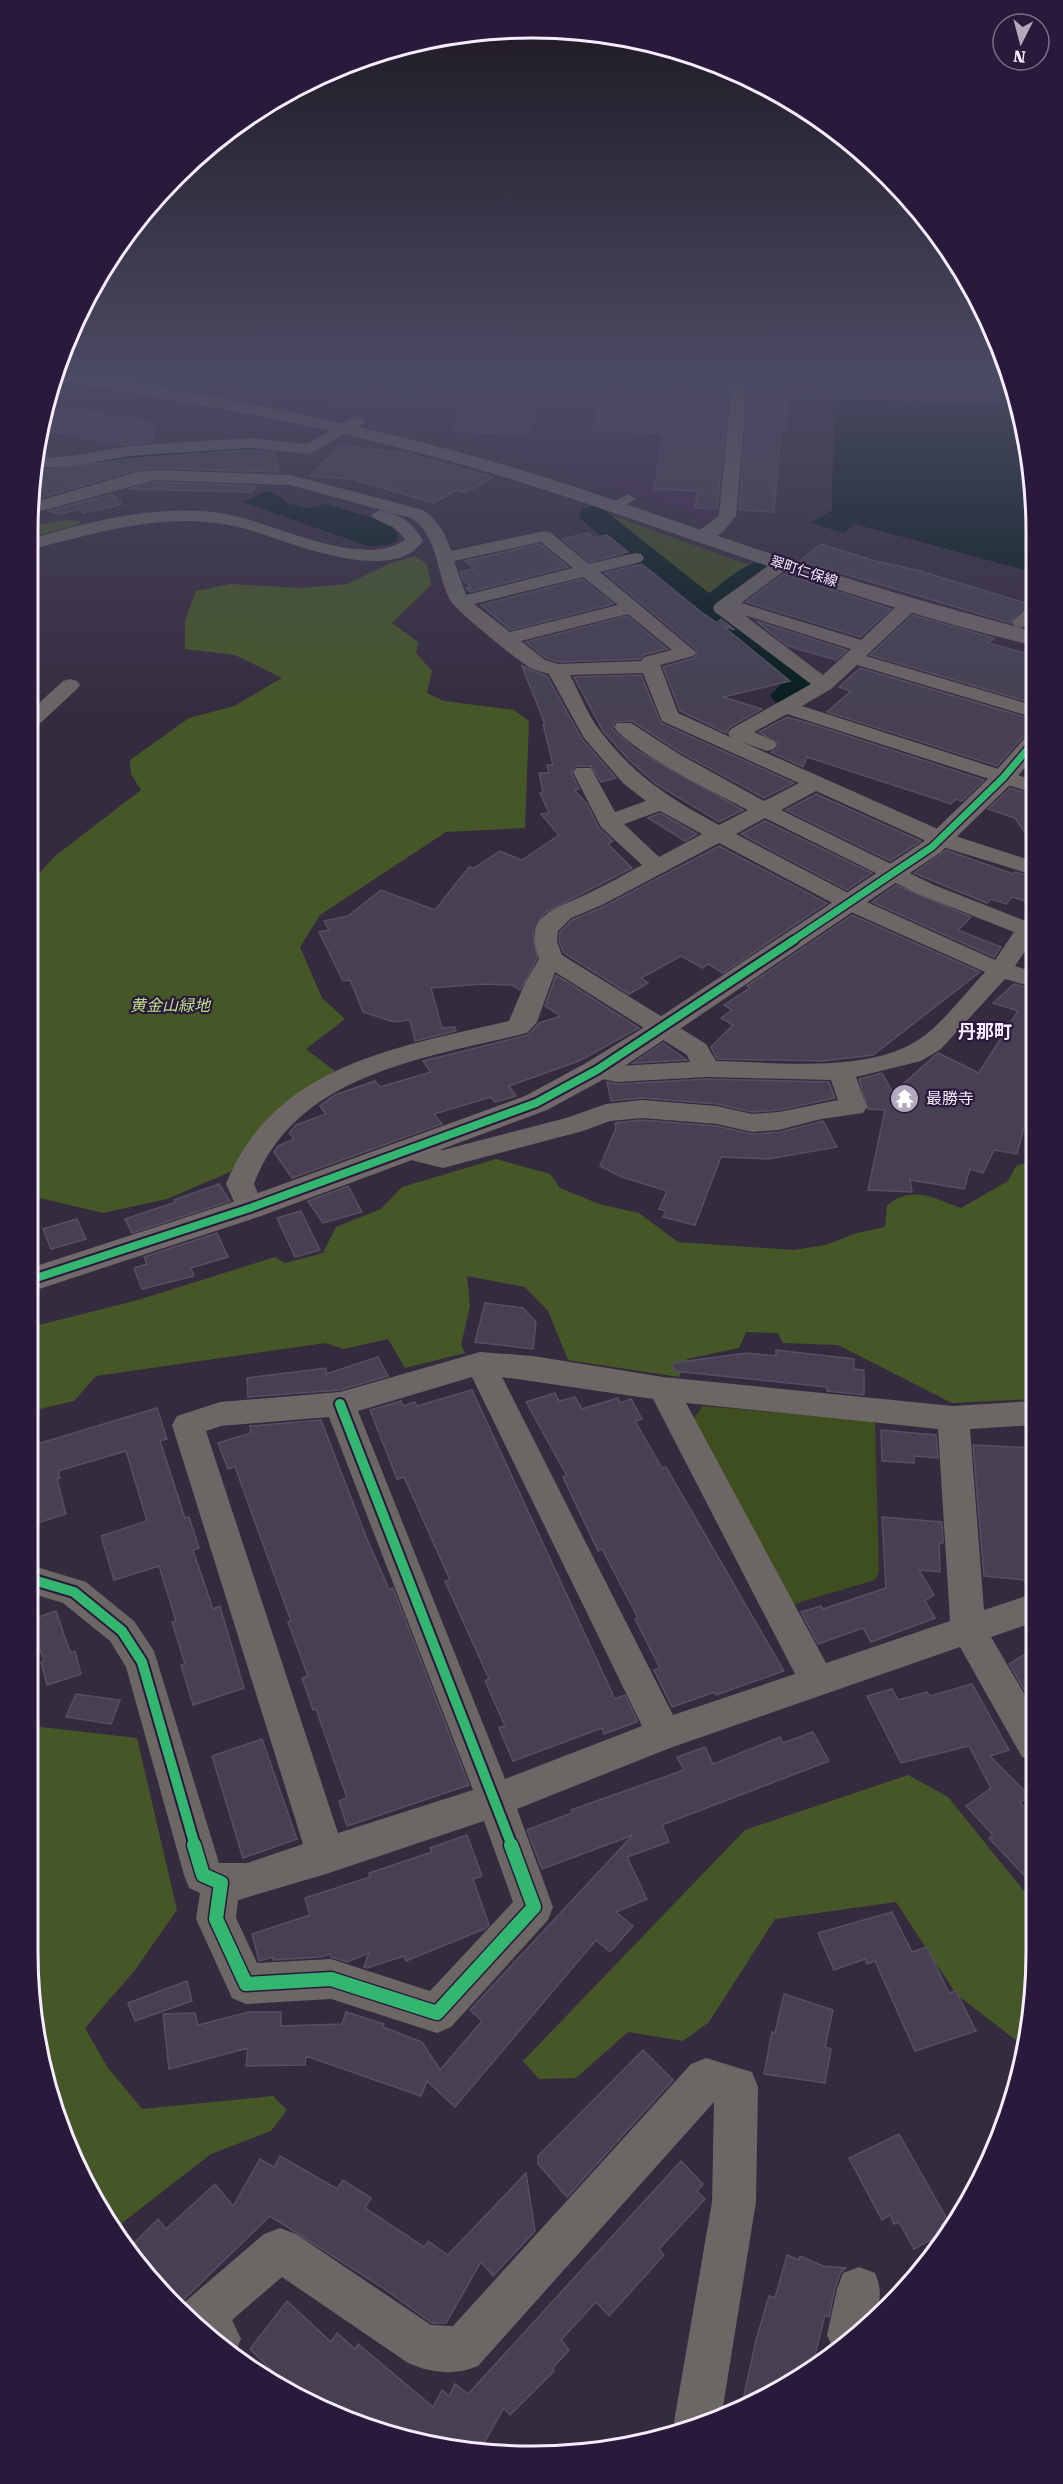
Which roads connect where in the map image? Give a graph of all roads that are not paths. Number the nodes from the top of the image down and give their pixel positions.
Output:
1 (99, 489) edge
2 (287, 489) edge
3 (324, 489) edge
4 (570, 489) edge
5 (730, 489) edge
6 (39, 507) edge
7 (709, 533) junction
8 (38, 543) edge
9 (446, 557) junction
10 (635, 558) dead end
11 (782, 564) junction
12 (587, 570) junction
13 (460, 602) junction
14 (727, 604) junction
15 (910, 604) junction
16 (630, 608) junction
17 (1026, 623) edge
18 (1026, 623) edge
19 (507, 639) junction
20 (860, 653) junction
21 (650, 667) junction
22 (557, 670) junction
23 (70, 685) dead end
24 (824, 685) junction
25 (783, 706) junction
26 (1026, 709) edge
27 (38, 715) edge
28 (669, 717) junction
29 (624, 727) junction
30 (591, 734) junction
31 (1026, 751) edge
32 (584, 772) dead end
33 (1003, 778) junction
34 (817, 782) junction
35 (1026, 785) edge
36 (661, 803) junction
37 (765, 810) junction
38 (609, 822) junction
39 (947, 833) junction
40 (719, 835) junction
41 (1026, 850) edge
42 (1026, 865) edge
43 (657, 867) junction
44 (893, 874) junction
45 (850, 903) junction
46 (1026, 926) edge
47 (1026, 936) edge
48 (551, 958) junction
49 (1000, 970) junction
50 (1026, 978) edge
51 (661, 1029) junction
52 (707, 1069) junction
53 (597, 1070) junction
54 (841, 1072) junction
55 (409, 1151) junction
56 (250, 1208) junction
57 (38, 1277) edge
58 (480, 1363) junction
59 (663, 1389) junction
60 (340, 1404) junction
61 (1026, 1413) edge
62 (953, 1418) junction
63 (38, 1581) edge
64 (1026, 1610) edge
65 (968, 1629) junction
66 (818, 1682) junction
67 (1026, 1729) edge
68 (664, 1734) junction
69 (495, 1800) junction
70 (326, 1856) junction
71 (221, 1883) junction
72 (859, 2289) dead end
73 (207, 2324) edge
74 (851, 2329) edge
75 (698, 2417) edge

1 - 6 street
2 - 8 street
3 - 9 street
4 - 7 main road, 翠町仁保線
5 - 7 street
7 - 11 main road, 翠町仁保線
7 - 17 main road, 翠町仁保線
9 - 12 street
9 - 13 street
10 - 12 street
11 - 14 street
11 - 15 main road, 翠町仁保線
12 - 13 street
12 - 16 street
13 - 19 street
14 - 20 street
14 - 24 street
15 - 18 main road, 翠町仁保線
15 - 20 street
16 - 19 street
16 - 21 street
19 - 22 street
20 - 24 street
20 - 26 street
21 - 22 street
21 - 28 street
22 - 30 street
23 - 27 street
24 - 25 street
25 - 33 street
25 - 39 street
28 - 29 street
28 - 34 street
29 - 30 street
29 - 37 street
30 - 36 street
31 - 33 street
32 - 38 street
33 - 35 street
33 - 39 street
34 - 37 street
34 - 39 street
36 - 38 street
36 - 40 street
37 - 40 street
37 - 44 street
38 - 43 street
39 - 41 street
39 - 42 street
39 - 44 street
40 - 43 street
40 - 45 street
43 - 48 street
44 - 45 street
44 - 46 street
45 - 49 street
45 - 51 street
47 - 49 street
48 - 51 street
48 - 56 street
49 - 50 street
49 - 54 street
51 - 52 street
51 - 53 street
52 - 53 street
52 - 54 street
53 - 55 street
54 - 55 street
55 - 56 street
56 - 57 street
58 - 59 street
58 - 60 street
58 - 68 street
59 - 62 street
59 - 66 street
60 - 69 street
60 - 70 street
61 - 62 street
62 - 65 street
63 - 71 street
64 - 65 street
65 - 66 street
65 - 67 street
66 - 68 street
68 - 69 street
69 - 70 street
69 - 71 street
70 - 71 street
72 - 74 street
73 - 75 street

